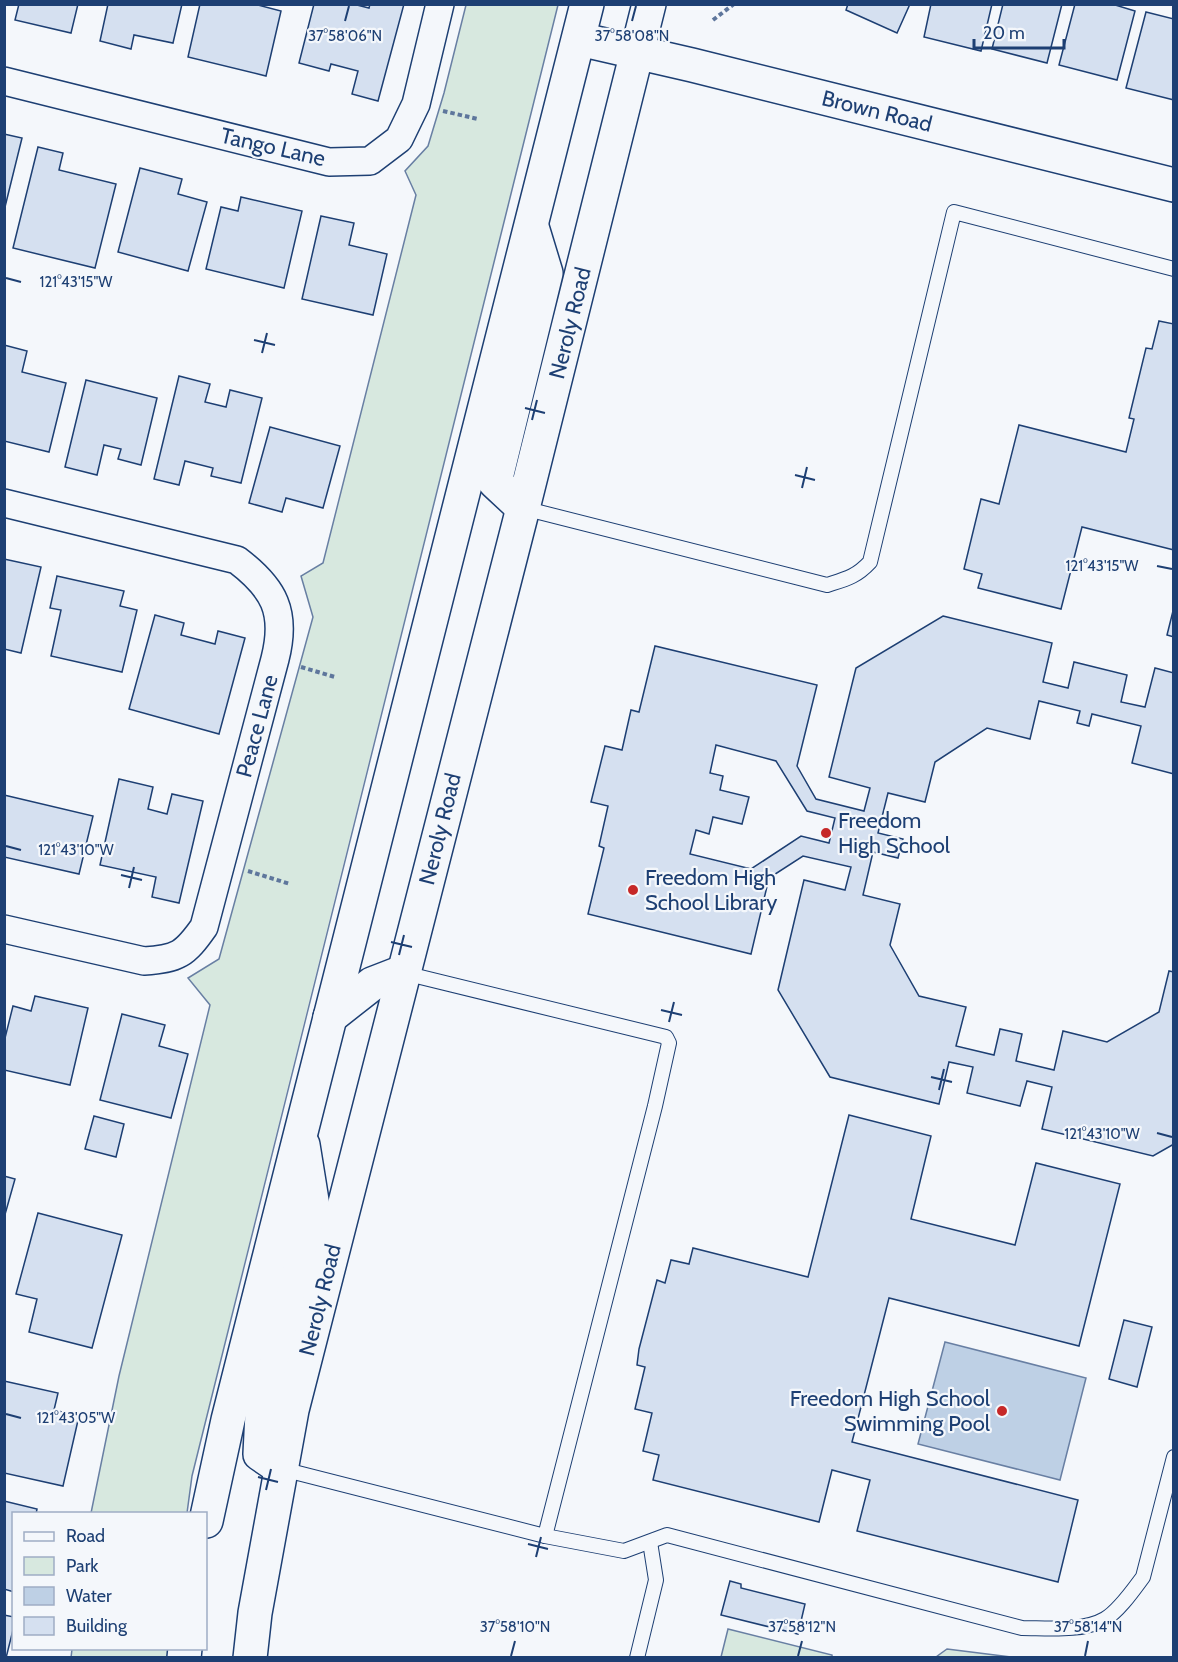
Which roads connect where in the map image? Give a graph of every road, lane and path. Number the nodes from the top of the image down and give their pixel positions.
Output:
1 (440, 4) edge
2 (588, 4) edge
3 (649, 4) edge
4 (734, 4) edge
5 (713, 20) dead end
6 (579, 39) junction
7 (638, 52) junction
8 (4, 81) edge
9 (416, 104) junction
10 (478, 119) dead end
11 (1173, 185) edge
12 (532, 225) junction
13 (1173, 269) edge
14 (4, 503) edge
15 (523, 508) junction
16 (220, 863) junction
17 (290, 884) dead end
18 (4, 929) edge
19 (403, 972) junction
20 (330, 1017) junction
21 (301, 1132) junction
22 (1173, 1457) edge
23 (282, 1469) junction
24 (207, 1516) edge
25 (545, 1536) junction
26 (650, 1542) junction
27 (250, 1658) edge
28 (637, 1658) edge

1 - 9 street, Tango Lane
2 - 6 street
3 - 7 street, Neroly Road
4 - 5 path
6 - 7 street, Brown Road
6 - 12 street
7 - 11 street, Brown Road
7 - 15 street, Neroly Road
8 - 9 street, Tango Lane
9 - 10 path
12 - 15 street
12 - 20 street
13 - 15 lane
14 - 16 street, Peace Lane
15 - 19 street, Neroly Road
16 - 17 path
16 - 18 street, Peace Lane
19 - 20 street
19 - 23 street, Neroly Road
19 - 25 lane
20 - 21 street
21 - 23 street
21 - 24 street
22 - 26 lane
23 - 25 lane
23 - 27 street, Neroly Road
25 - 26 lane
26 - 28 lane

